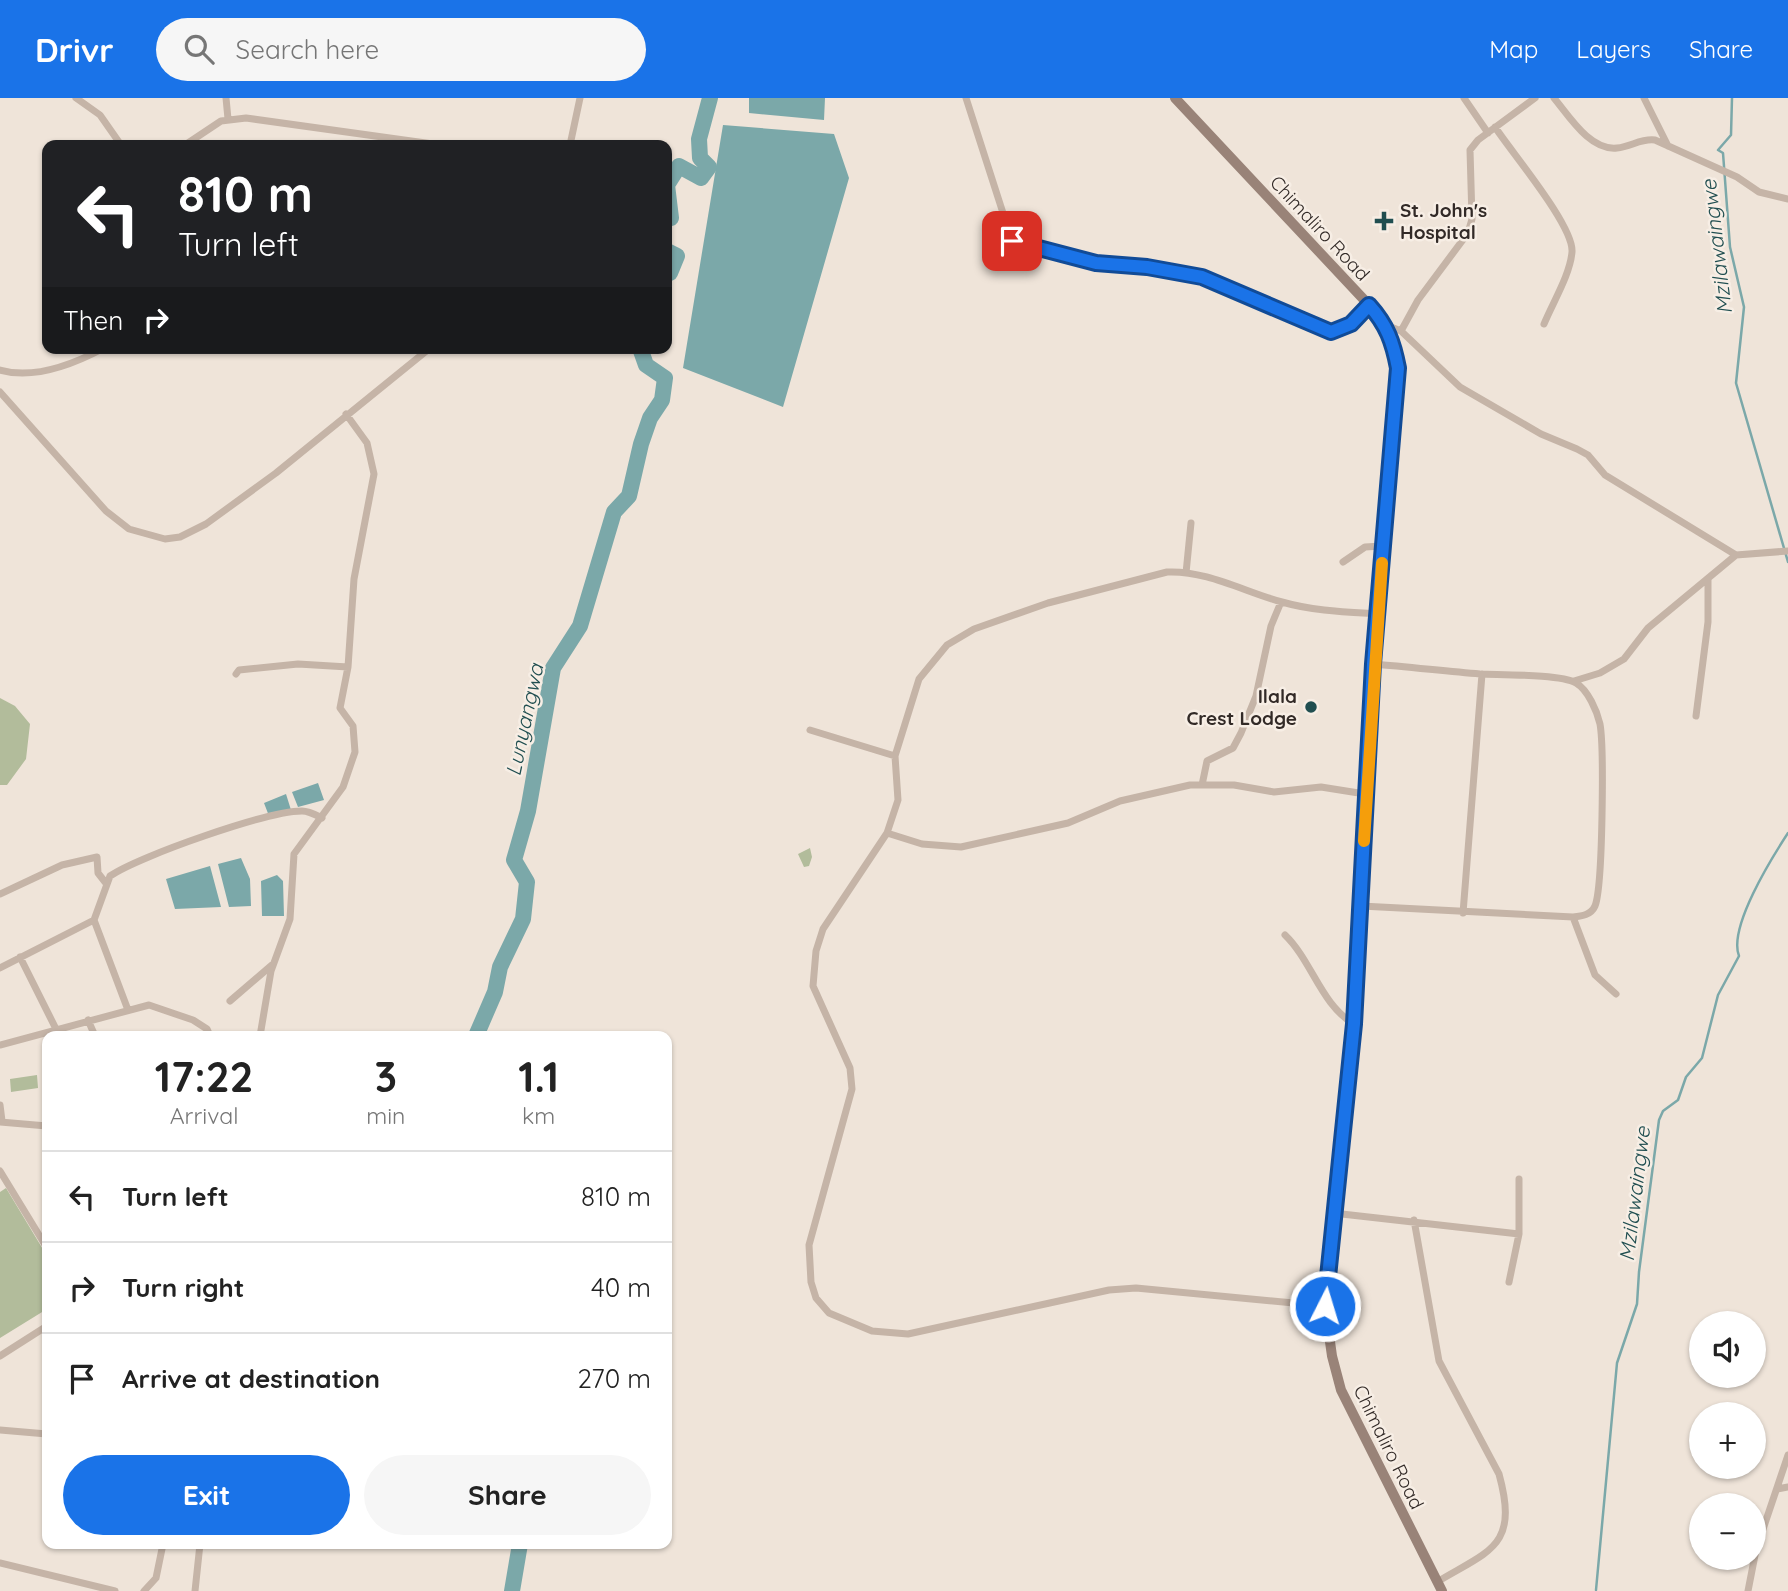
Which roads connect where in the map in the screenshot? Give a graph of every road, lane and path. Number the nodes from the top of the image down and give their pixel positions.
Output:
1 (76, 98) edge
2 (226, 98) edge
3 (580, 98) edge
4 (966, 98) edge
5 (1175, 98) edge
6 (1464, 98) edge
7 (1535, 98) edge
8 (1553, 98) edge
9 (1644, 98) edge
10 (228, 119) junction
11 (1496, 127) junction
12 (1488, 133) junction
13 (118, 140) edge
14 (192, 140) edge
15 (406, 140) edge
16 (571, 140) edge
17 (1668, 146) junction
18 (1788, 200) edge
19 (1369, 305) junction
20 (1544, 324) dead end
21 (1386, 325) junction
22 (1401, 331) junction
23 (93, 354) edge
24 (422, 354) edge
25 (0, 370) edge
26 (0, 392) edge
27 (346, 414) junction
28 (1191, 523) dead end
29 (1382, 546) junction
30 (1788, 551) edge
31 (1736, 555) junction
32 (1343, 562) dead end
33 (1186, 573) junction
34 (1708, 579) junction
35 (1281, 602) junction
36 (1379, 614) junction
37 (1373, 664) junction
38 (348, 667) junction
39 (236, 674) dead end
40 (1482, 674) junction
41 (1574, 681) junction
42 (1696, 716) dead end
43 (810, 730) dead end
44 (895, 756) junction
45 (1202, 785) junction
46 (1365, 794) junction
47 (322, 818) junction
48 (887, 834) junction
49 (106, 883) junction
50 (0, 894) edge
51 (1361, 906) junction
52 (1463, 913) junction
53 (1573, 916) junction
54 (94, 919) junction
55 (1285, 934) dead end
56 (20, 957) junction
57 (272, 965) junction
58 (0, 968) edge
59 (1616, 994) dead end
60 (230, 1001) dead end
61 (128, 1010) junction
62 (88, 1020) junction
63 (1354, 1024) junction
64 (56, 1029) junction
65 (49, 1031) edge
66 (93, 1031) edge
67 (208, 1031) edge
68 (261, 1031) edge
69 (42, 1033) edge
70 (0, 1045) edge
71 (0, 1105) edge
72 (1, 1121) edge
73 (42, 1125) edge
74 (0, 1171) edge
75 (1519, 1179) dead end
76 (1333, 1213) junction
77 (1414, 1220) junction
78 (1519, 1234) junction
79 (42, 1240) edge
80 (1509, 1282) dead end
81 (1325, 1306) junction
82 (42, 1329) edge
83 (0, 1356) edge
84 (0, 1430) edge
85 (42, 1434) edge
86 (1788, 1455) edge
87 (1788, 1487) edge
88 (1777, 1489) junction
89 (162, 1549) edge
90 (199, 1549) edge
91 (0, 1563) edge
92 (1439, 1587) edge
93 (115, 1591) edge
94 (144, 1591) edge
95 (195, 1591) edge
96 (1748, 1591) edge

1 - 13 street
2 - 10 street
3 - 16 street
4 - 19 street
5 - 19 street, Chimaliro Road
6 - 12 street
7 - 11 street
8 - 17 street
9 - 17 street
10 - 14 street
10 - 15 street
11 - 12 street
11 - 20 street
12 - 22 street
17 - 18 street
19 - 21 street, Chimaliro Road
21 - 22 street
21 - 29 street, Chimaliro Road
22 - 31 street
23 - 25 street
24 - 27 street
26 - 27 street
27 - 38 street
28 - 33 street
29 - 32 street
29 - 36 street, Chimaliro Road
30 - 31 street
31 - 34 street
33 - 35 street
33 - 44 street
34 - 41 street
34 - 42 street
35 - 36 street
35 - 45 street
36 - 37 street, Chimaliro Road
37 - 40 street
37 - 46 street, Chimaliro Road
38 - 39 street
38 - 47 street
40 - 41 street
40 - 52 street
41 - 53 street
43 - 44 street
44 - 48 street
45 - 46 street
45 - 48 street
46 - 51 street, Chimaliro Road
47 - 49 street
47 - 57 street
48 - 81 street
49 - 50 street
49 - 54 street
51 - 52 street
51 - 63 street, Chimaliro Road
52 - 53 street
53 - 59 street
54 - 56 street
54 - 61 street
55 - 63 street
56 - 58 street
56 - 64 street
57 - 60 street
57 - 68 street
61 - 62 street
61 - 67 street
62 - 64 street
62 - 66 street
63 - 76 street, Chimaliro Road
64 - 65 street
69 - 70 street
71 - 72 street
72 - 73 street
74 - 79 street
75 - 78 street
76 - 77 street
76 - 81 street, Chimaliro Road
77 - 78 street
77 - 92 street
78 - 80 street
81 - 92 street, Chimaliro Road
82 - 83 street
84 - 85 street
86 - 88 street
87 - 88 street
88 - 96 street
89 - 94 street
90 - 95 street
91 - 93 street

